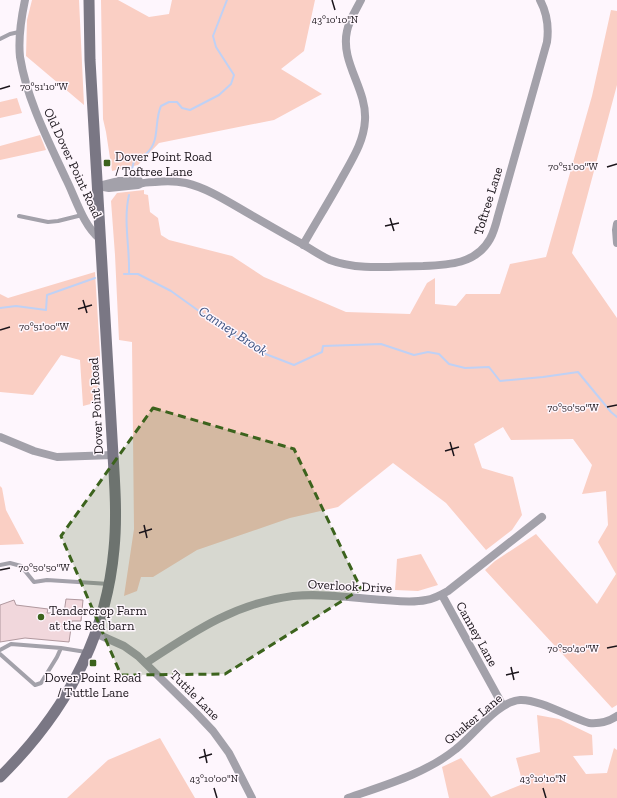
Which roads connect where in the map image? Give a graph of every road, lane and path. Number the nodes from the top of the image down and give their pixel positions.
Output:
1 (25, 0) edge
2 (89, 0) edge
3 (361, 0) edge
4 (540, 0) edge
5 (20, 32) junction
6 (0, 39) edge
7 (98, 186) junction
8 (82, 214) junction
9 (19, 216) dead end
10 (617, 224) edge
11 (100, 239) junction
12 (617, 243) edge
13 (303, 245) junction
14 (0, 437) edge
15 (113, 455) junction
16 (542, 517) dead end
17 (0, 565) edge
18 (109, 584) junction
19 (442, 595) junction
20 (95, 634) junction
21 (61, 648) junction
22 (0, 650) edge
23 (88, 652) junction
24 (0, 654) edge
25 (146, 663) junction
26 (503, 706) junction
27 (617, 716) edge
28 (0, 778) edge
29 (252, 798) edge
30 (348, 798) edge

1 - 5 street, Old Dover Point Road
2 - 7 main road, Dover Point Road
3 - 13 street
4 - 13 street, Toftree Lane
5 - 6 lane
5 - 8 street, Old Dover Point Road
7 - 11 main road, Dover Point Road
7 - 13 street, Toftree Lane
8 - 9 lane
8 - 11 street, Old Dover Point Road
10 - 12 street
11 - 15 main road, Dover Point Road
14 - 15 street
15 - 18 main road, Dover Point Road
16 - 19 street, Overlook Drive
17 - 18 lane
18 - 20 main road, Dover Point Road
19 - 25 street, Overlook Drive
19 - 26 street, Canney Lane
20 - 23 main road, Dover Point Road
20 - 25 street, Tuttle Lane
21 - 22 lane
21 - 23 lane
21 - 24 lane
23 - 28 main road, Dover Point Road
25 - 29 street, Tuttle Lane
26 - 27 street, Quaker Lane
26 - 30 street, Quaker Lane

